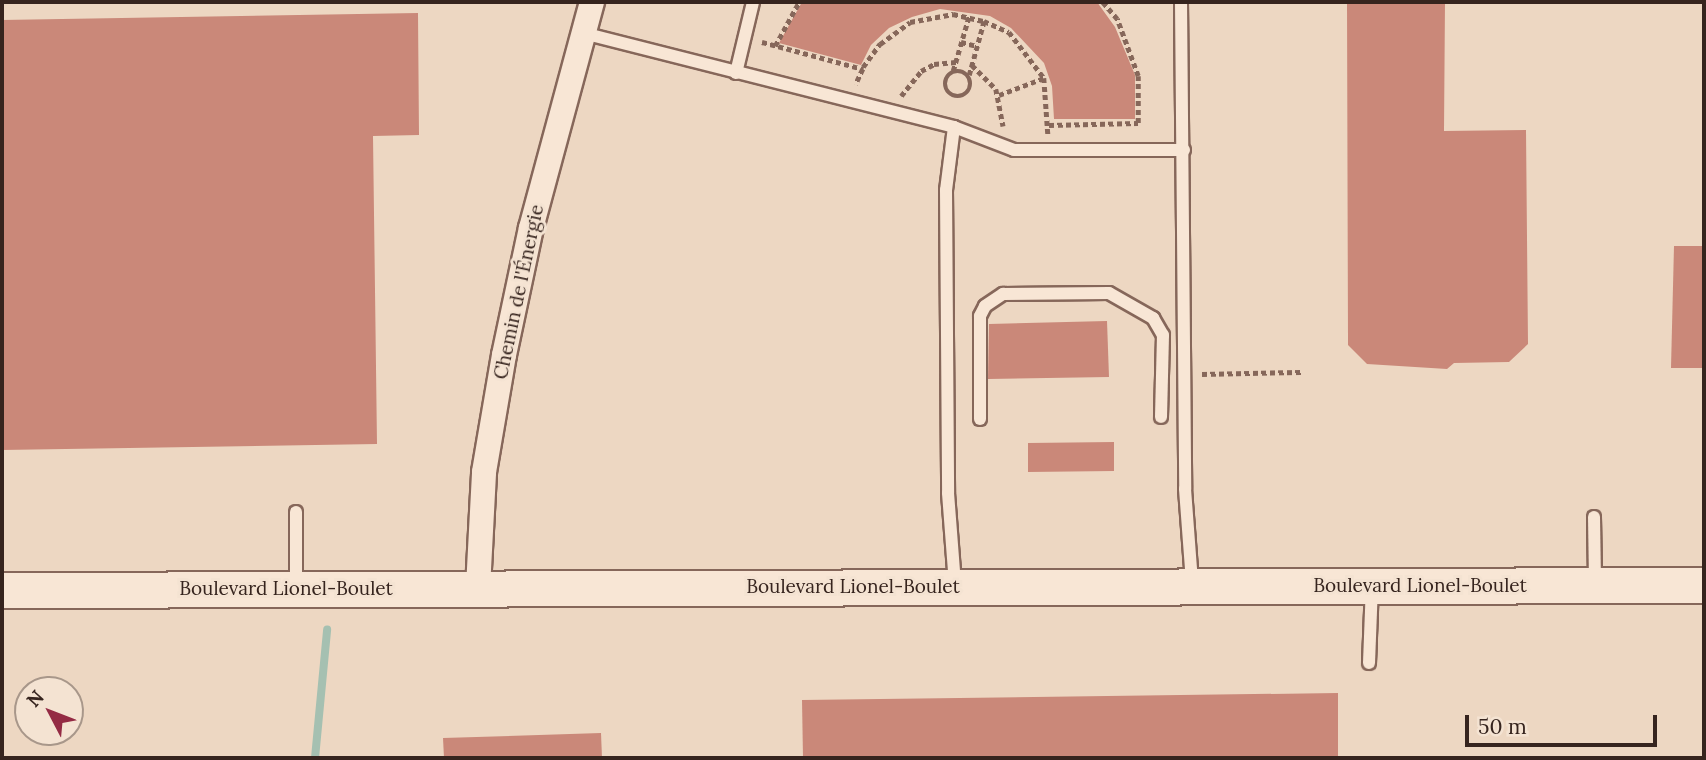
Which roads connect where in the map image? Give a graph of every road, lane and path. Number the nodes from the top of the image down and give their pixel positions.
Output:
1 (592, 2) edge
2 (753, 2) edge
3 (799, 2) edge
4 (1102, 2) edge
5 (1181, 2) edge
6 (969, 16) junction
7 (984, 21) junction
8 (583, 33) junction
9 (961, 42) junction
10 (775, 46) dead end
11 (977, 46) junction
12 (956, 62) junction
13 (972, 65) junction
14 (863, 67) dead end
15 (953, 71) junction
16 (736, 73) junction
17 (969, 75) junction
18 (1044, 78) junction
19 (948, 93) junction
20 (965, 95) junction
21 (999, 95) junction
22 (899, 100) dead end
23 (946, 102) dead end
24 (961, 105) dead end
25 (1049, 125) junction
26 (954, 127) junction
27 (1002, 127) dead end
28 (1048, 138) dead end
29 (1184, 150) junction
30 (1300, 372) dead end
31 (1184, 374) junction
32 (1161, 417) dead end
33 (980, 419) dead end
34 (296, 512) dead end
35 (1594, 517) dead end
36 (1704, 585) edge
37 (955, 586) junction
38 (1372, 586) junction
39 (1595, 586) junction
40 (1192, 587) junction
41 (478, 588) junction
42 (296, 589) junction
43 (2, 590) edge
44 (1369, 663) dead end

1 - 8 street, Chemin de l'Énergie
2 - 16 lane
3 - 10 path
4 - 25 path
5 - 29 lane
6 - 7 path
6 - 9 path
6 - 14 path
7 - 11 path
7 - 18 path
8 - 16 lane
8 - 41 street, Chemin de l'Énergie
9 - 11 path
9 - 12 path
11 - 13 path
12 - 15 path
12 - 22 path
13 - 17 path
13 - 21 path
15 - 17 path
15 - 19 path
16 - 26 lane
17 - 20 path
18 - 21 path
18 - 25 path
19 - 20 path
19 - 23 path
20 - 24 path
21 - 27 path
25 - 28 path
26 - 29 lane
26 - 37 lane
29 - 31 lane
30 - 31 path
31 - 40 lane
32 - 33 lane
34 - 42 lane
35 - 39 lane
36 - 39 main road, Boulevard Lionel-Boulet
37 - 40 main road, Boulevard Lionel-Boulet
37 - 41 main road, Boulevard Lionel-Boulet
38 - 39 main road, Boulevard Lionel-Boulet
38 - 40 main road, Boulevard Lionel-Boulet
38 - 44 lane
41 - 42 main road, Boulevard Lionel-Boulet
42 - 43 main road, Boulevard Lionel-Boulet

